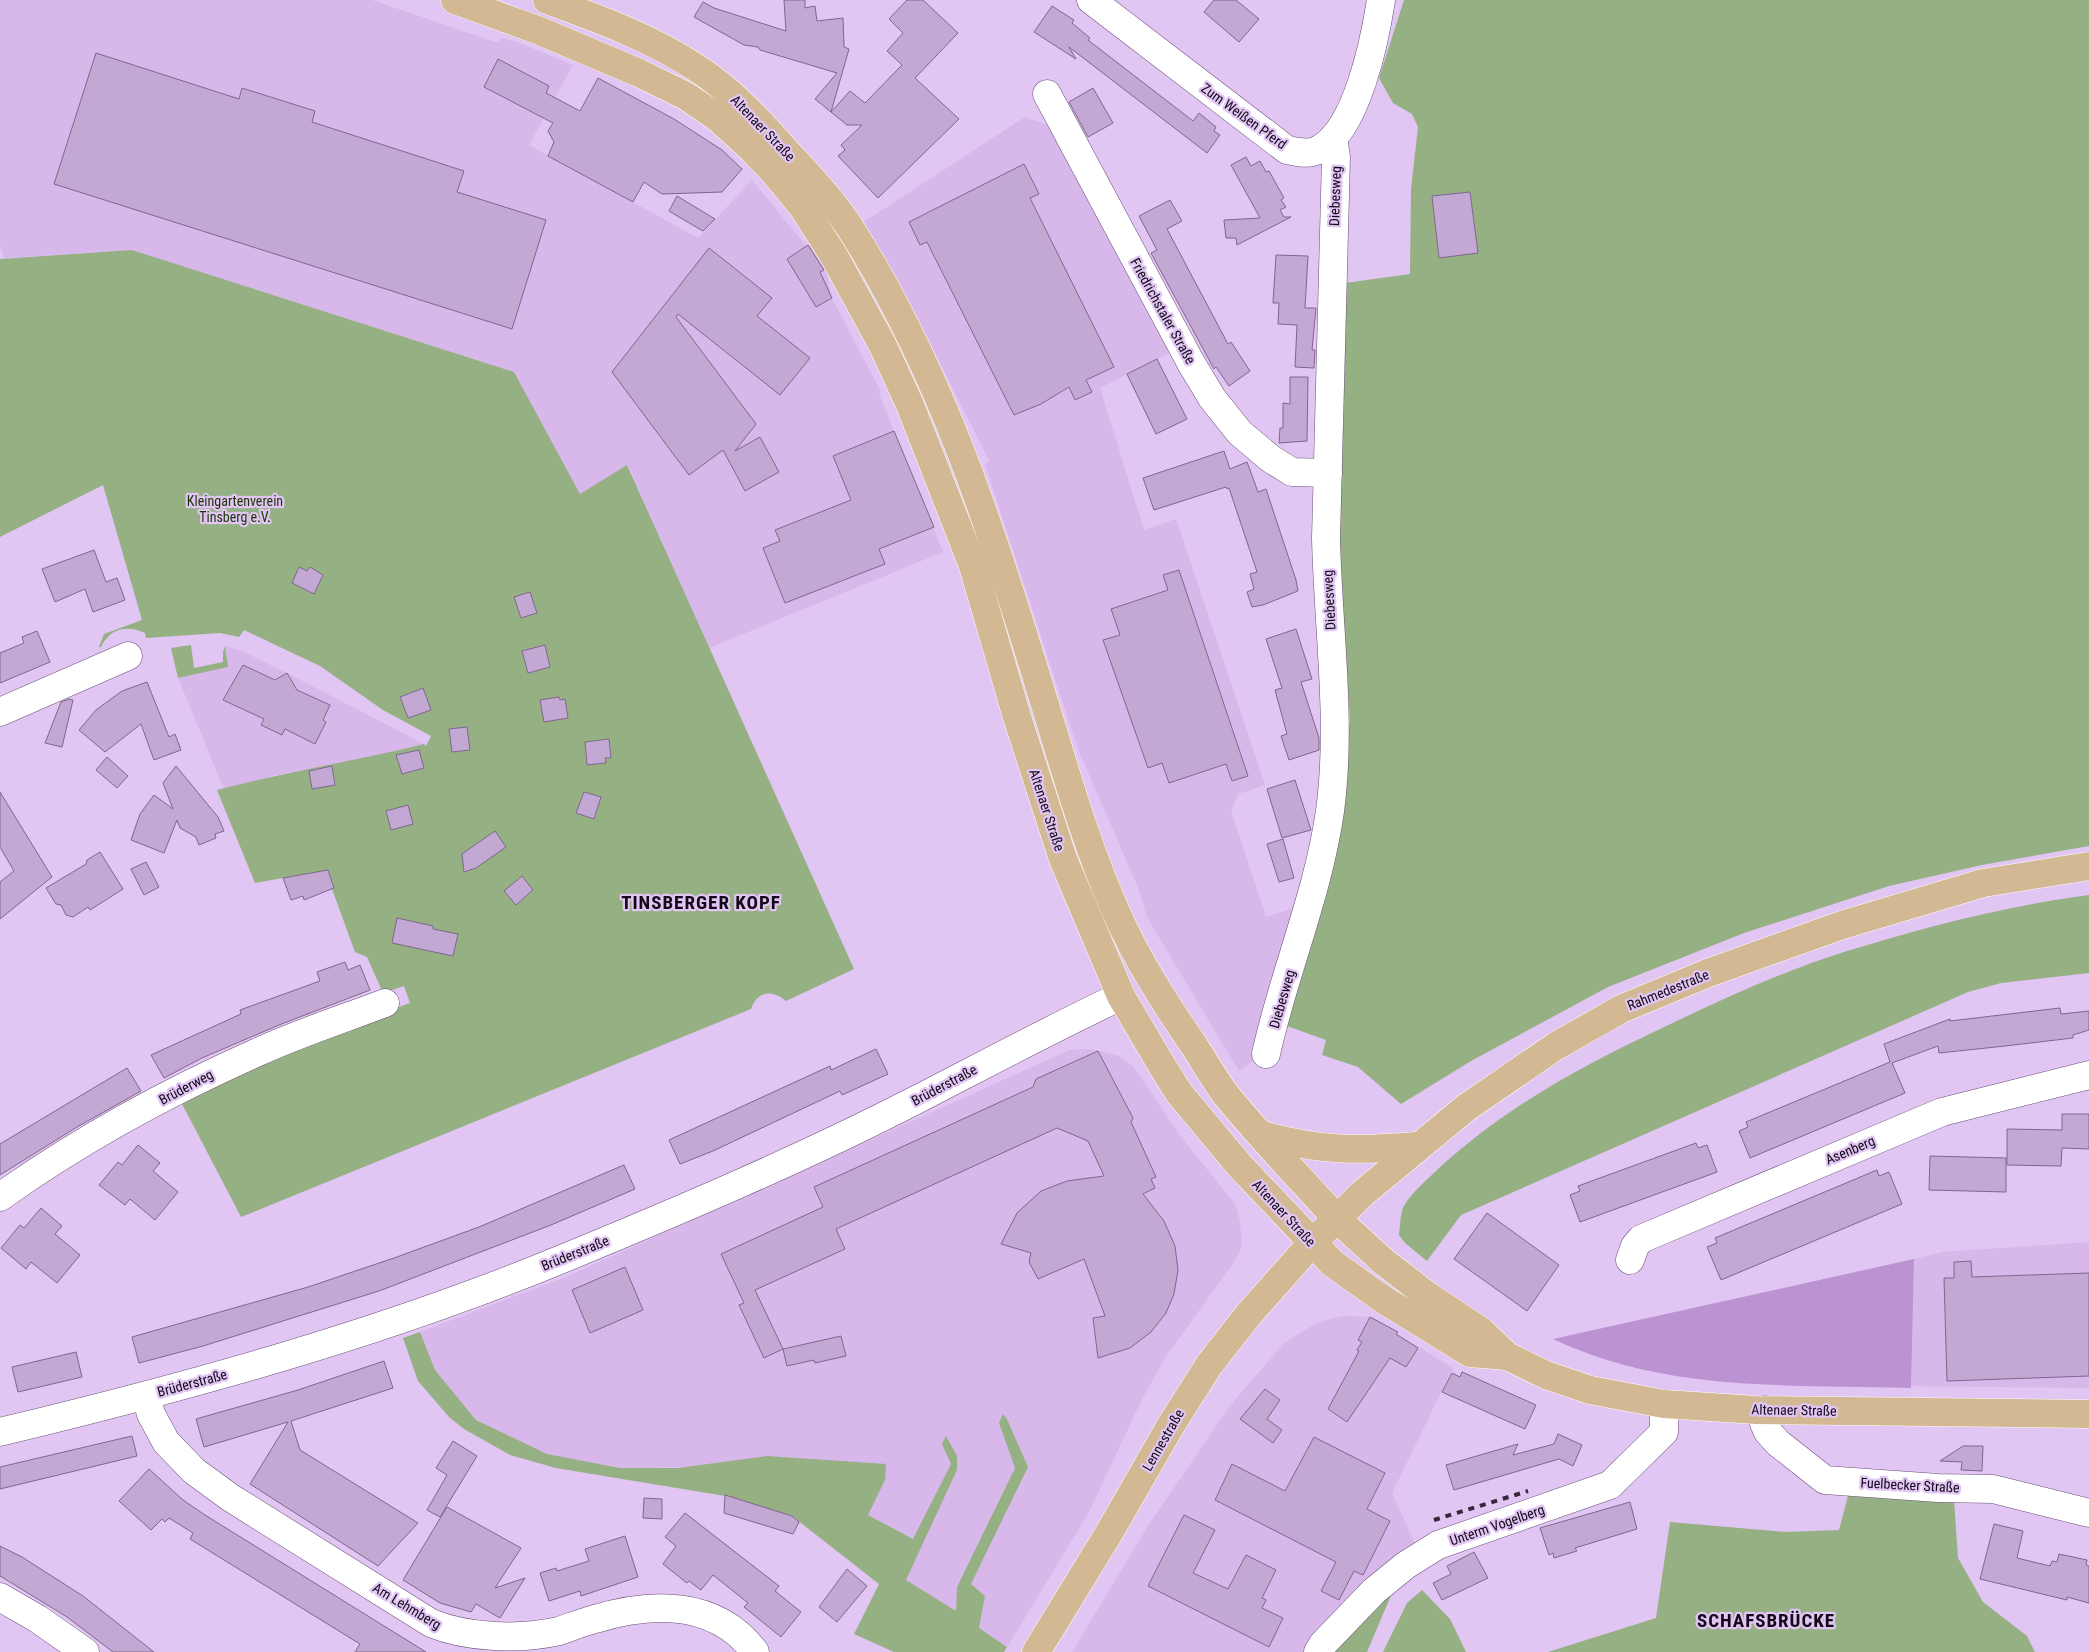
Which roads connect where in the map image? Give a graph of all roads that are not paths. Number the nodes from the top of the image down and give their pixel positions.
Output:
1 (455, 0) edge
2 (550, 0) edge
3 (1091, 0) edge
4 (1381, 0) edge
5 (540, 30) junction
6 (1047, 94) dead end
7 (1333, 138) junction
8 (906, 330) junction
9 (882, 344) junction
10 (937, 392) junction
11 (910, 404) junction
12 (1328, 473) junction
13 (999, 556) junction
14 (973, 566) junction
15 (1016, 608) junction
16 (988, 618) junction
17 (128, 656) dead end
18 (0, 712) edge
19 (2089, 866) edge
20 (1151, 981) junction
21 (1121, 996) junction
22 (385, 1003) dead end
23 (1266, 1054) dead end
24 (2089, 1075) edge
25 (1262, 1135) junction
26 (1417, 1146) junction
27 (0, 1197) edge
28 (1337, 1219) junction
29 (1312, 1243) junction
30 (1630, 1260) dead end
31 (1507, 1356) junction
32 (146, 1396) junction
33 (1664, 1404) junction
34 (1765, 1410) junction
35 (2089, 1414) edge
36 (0, 1432) edge
37 (2089, 1513) edge
38 (0, 1597) edge
39 (85, 1652) edge
40 (756, 1652) edge
41 (1036, 1652) edge
42 (1318, 1652) edge

1 - 5 main road, Altenaer Straße
2 - 5 main road, Altenaer Straße
2 - 8 main road, Altenaer Straße
3 - 7 street, Zum Weißen Pferd
4 - 7 street, Zum Weißen Pferd
5 - 9 main road, Altenaer Straße
6 - 12 street, Friedrichstaler Straße
7 - 12 street, Diebesweg
8 - 9 main road
8 - 10 main road, Altenaer Straße
9 - 11 main road, Altenaer Straße
10 - 11 main road
10 - 13 main road, Altenaer Straße
11 - 14 main road, Altenaer Straße
12 - 23 street, Diebesweg
13 - 14 main road
13 - 15 main road, Altenaer Straße
14 - 16 main road, Altenaer Straße
15 - 16 main road
15 - 20 main road, Altenaer Straße
16 - 21 main road, Altenaer Straße
17 - 18 street
19 - 26 main road, Rahmedestraße
20 - 21 main road
20 - 25 main road, Altenaer Straße
21 - 29 main road, Altenaer Straße
21 - 32 street, Brüderstraße
22 - 27 street, Brüderweg
24 - 30 street, Asenberg
25 - 26 main road
25 - 28 main road, Altenaer Straße
26 - 28 main road, Rahmedestraße
28 - 29 main road, Rahmedestraße
28 - 31 main road, Altenaer Straße
29 - 31 main road, Altenaer Straße
29 - 41 main road, Lennestraße
31 - 33 main road, Altenaer Straße
32 - 36 street, Brüderstraße
32 - 40 street, Am Lehmberg
33 - 34 main road, Altenaer Straße
33 - 42 street, Unterm Vogelberg
34 - 35 main road, Altenaer Straße
34 - 37 street, Fuelbecker Straße
38 - 39 street

